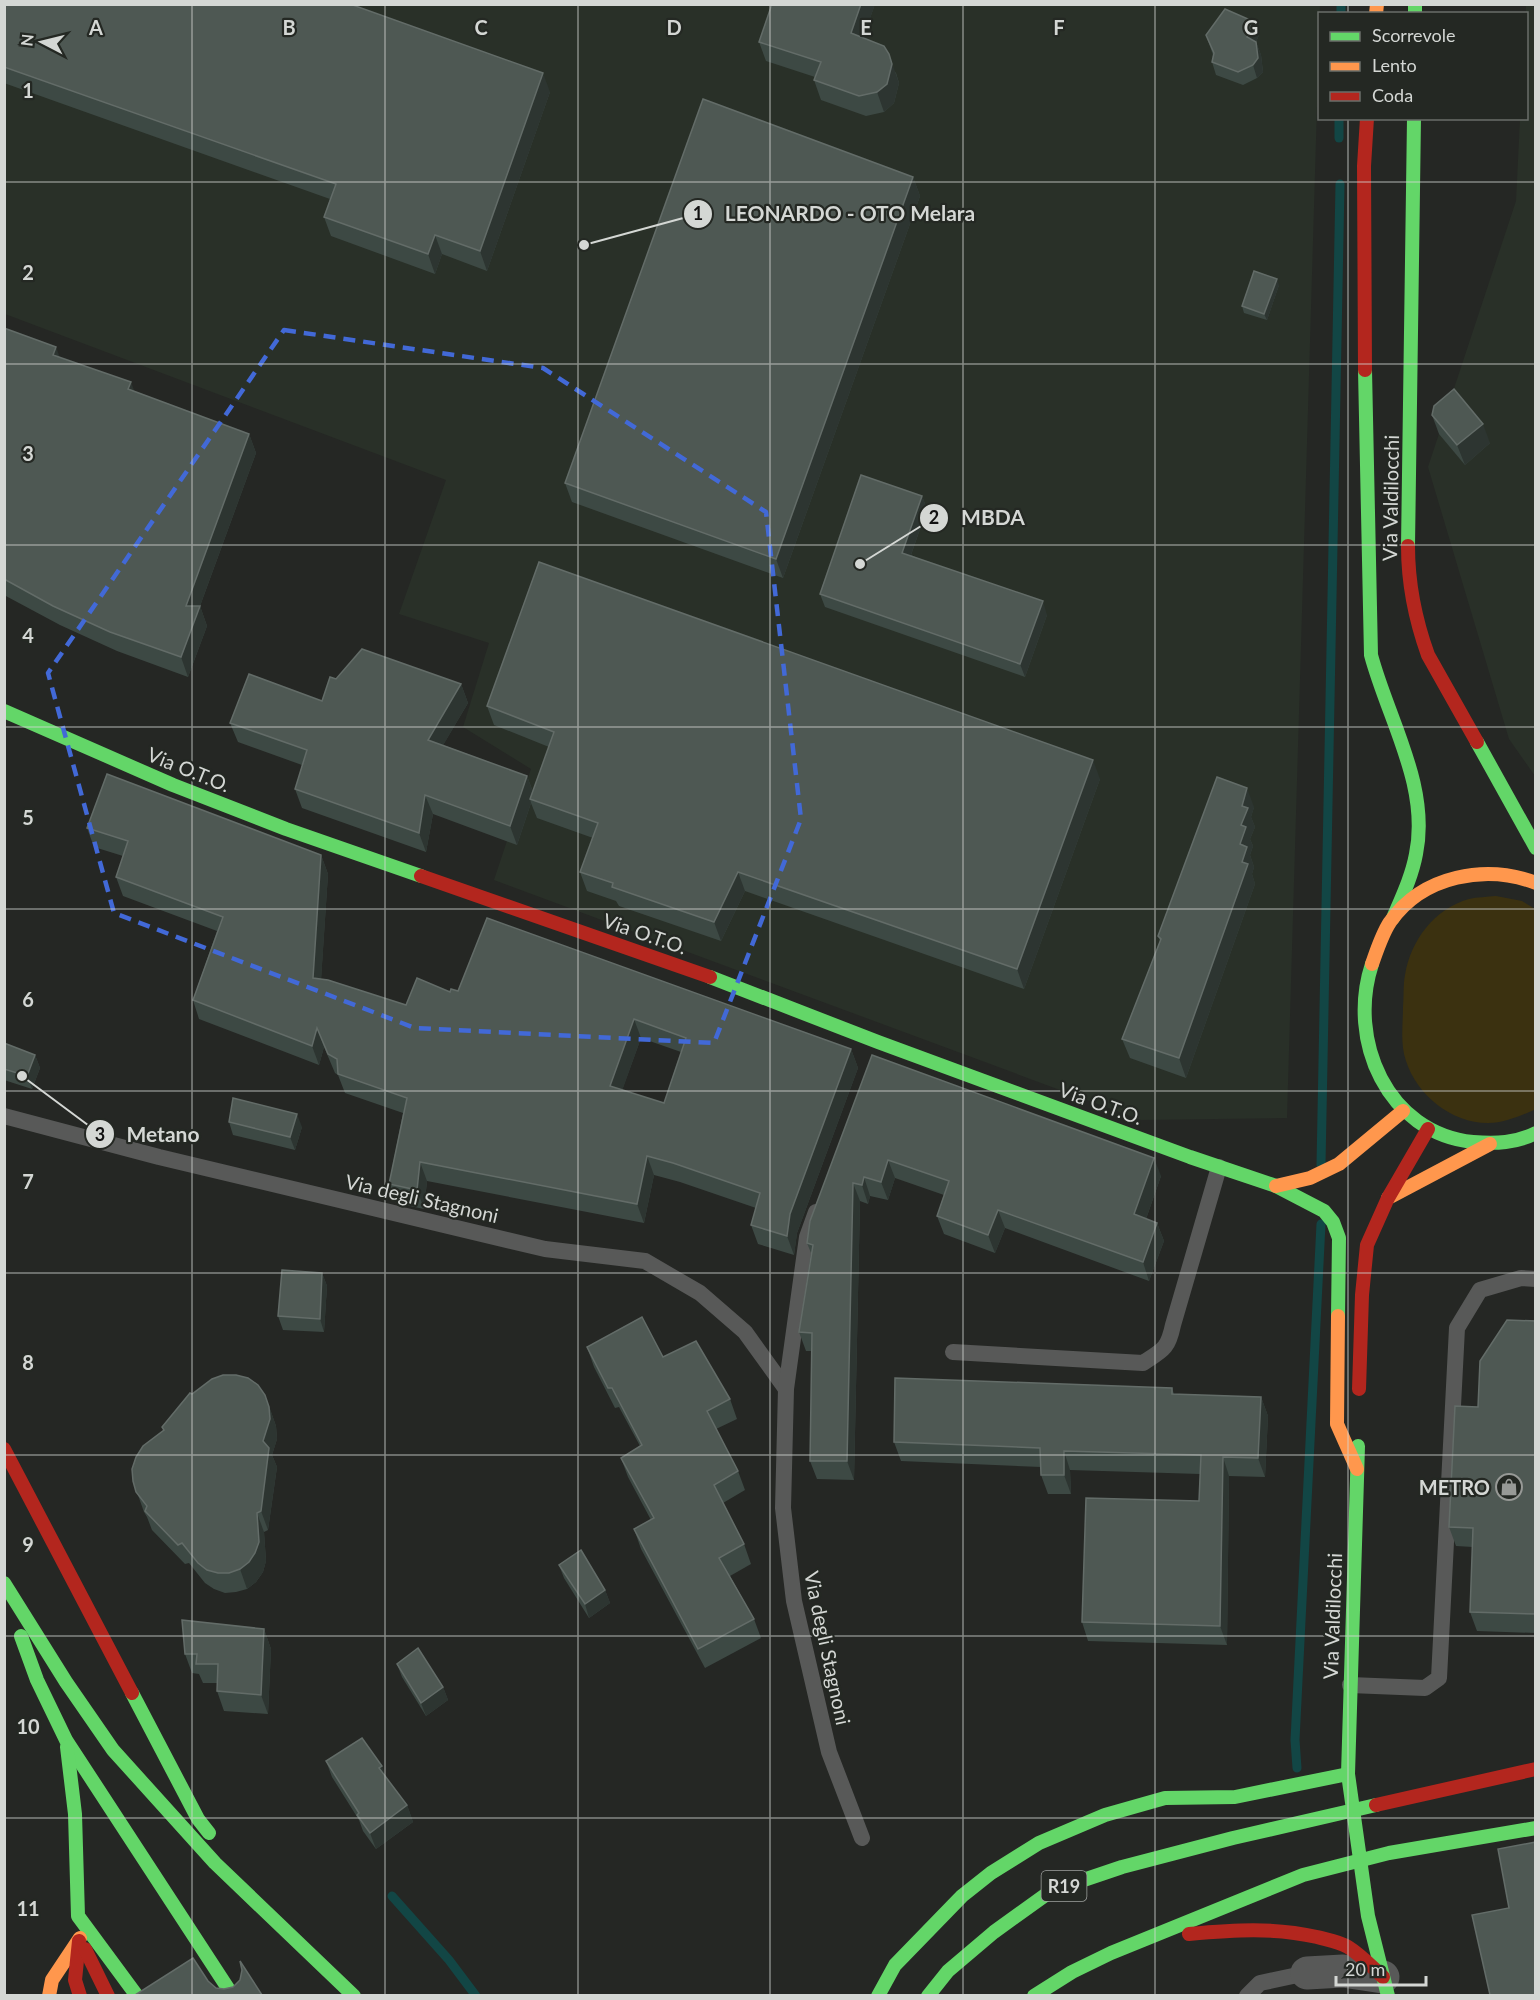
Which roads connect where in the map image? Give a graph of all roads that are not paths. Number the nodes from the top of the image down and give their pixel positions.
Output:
1 (1367, 120) edge
2 (1414, 120) edge
3 (4, 711) edge
4 (1536, 848) edge
5 (1536, 883) edge
6 (1393, 918) junction
7 (1403, 1111) junction
8 (4, 1116) edge
9 (1428, 1129) junction
10 (1536, 1133) edge
11 (1508, 1143) junction
12 (1490, 1144) junction
13 (1536, 1150) edge
14 (1219, 1167) junction
15 (1276, 1186) junction
16 (823, 1194) edge
17 (1388, 1198) junction
18 (1339, 1238) joint
19 (1536, 1279) edge
20 (953, 1352) dead end
21 (786, 1389) junction
22 (1359, 1404) dead end
23 (1358, 1437) dead end
24 (4, 1449) edge
25 (1357, 1469) junction
26 (4, 1583) edge
27 (4, 1599) edge
28 (1350, 1685) junction
29 (66, 1740) junction
30 (1536, 1769) edge
31 (1348, 1774) junction
32 (1536, 1828) edge
33 (862, 1838) dead end
34 (1359, 1859) junction
35 (77, 1883) junction
36 (89, 1899) dead end
37 (78, 1916) junction
38 (270, 1917) junction
39 (80, 1938) junction
40 (1143, 1939) junction
41 (1307, 1973) joint
42 (1385, 1986) edge
43 (49, 1995) edge
44 (80, 1995) edge
45 (108, 1995) edge
46 (137, 1995) edge
47 (232, 1995) edge
48 (354, 1995) edge
49 (878, 1995) edge
50 (928, 1995) edge
51 (1034, 1995) edge
52 (1247, 1995) edge

1 - 6 main road, Via Valdilocchi
2 - 4 main road, Via Valdilocchi
3 - 14 main road, Via O.T.O.
5 - 6 main road
6 - 7 main road, Via Valdilocchi
7 - 9 main road
7 - 15 main road
8 - 21 lane, Via degli Stagnoni
9 - 12 main road
9 - 17 main road
10 - 11 main road
11 - 12 main road
11 - 13 main road
12 - 17 main road
14 - 15 main road, Via O.T.O.
14 - 20 lane
15 - 18 main road, Via O.T.O.
16 - 21 lane, Via degli Stagnoni
17 - 22 main road
18 - 25 main road, Via Valdilocchi
19 - 28 lane
21 - 33 lane, Via degli Stagnoni
23 - 25 main road
24 - 38 main road
25 - 28 main road, Via Valdilocchi
26 - 38 main road
27 - 29 main road
28 - 31 main road, Via Valdilocchi
29 - 35 main road
29 - 47 main road
30 - 50 main road, R19
31 - 34 main road, Via Valdilocchi
31 - 49 main road
32 - 34 main road
34 - 40 main road
34 - 42 main road, Via Valdilocchi
35 - 36 main road
35 - 37 main road
37 - 39 main road
37 - 46 main road
38 - 48 main road
39 - 43 main road
39 - 44 main road
39 - 45 main road
40 - 42 main road
40 - 51 main road
41 - 42 street
41 - 52 lane

